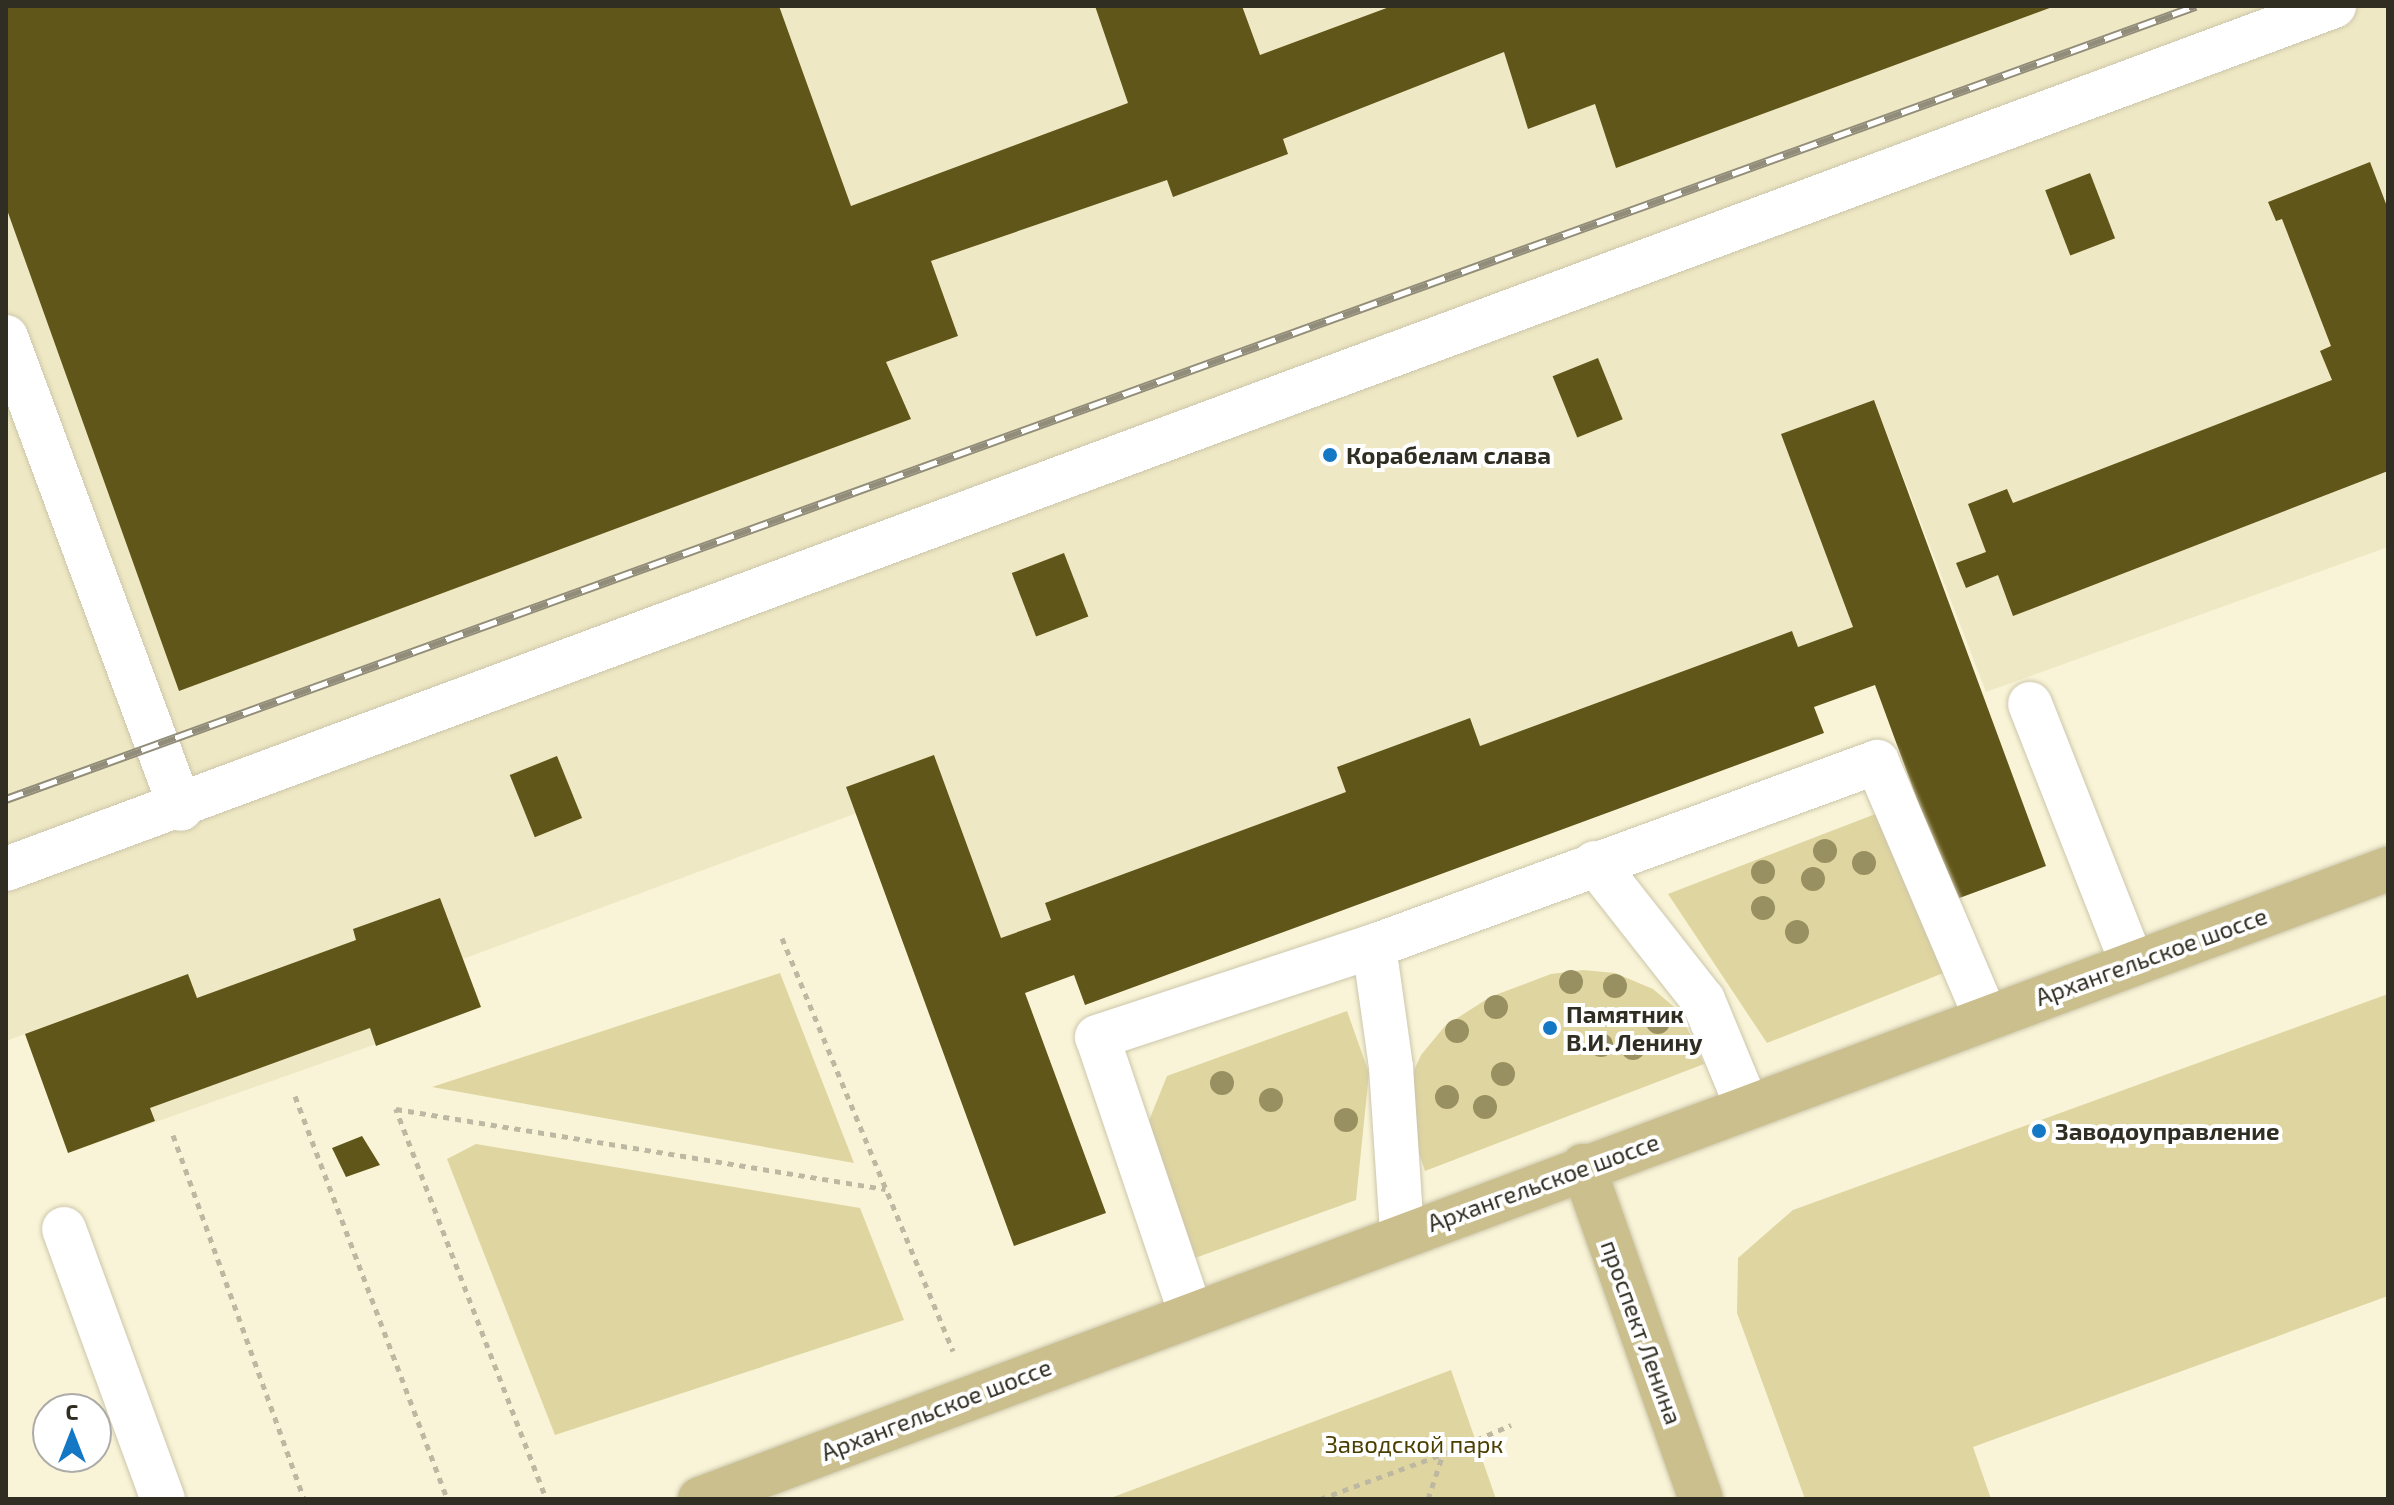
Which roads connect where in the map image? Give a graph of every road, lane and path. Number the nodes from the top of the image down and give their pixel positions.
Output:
1 (2334, 6) edge
2 (6, 337) edge
3 (2030, 704) dead end
4 (181, 809) junction
5 (1595, 863) junction
6 (6, 869) edge
7 (2388, 869) edge
8 (782, 938) dead end
9 (1374, 946) junction
10 (2132, 963) junction
11 (1986, 1017) junction
12 (295, 1096) dead end
13 (1747, 1106) junction
14 (173, 1135) dead end
15 (1583, 1166) junction
16 (885, 1189) junction
17 (64, 1229) dead end
18 (1402, 1233) junction
19 (1190, 1311) junction
20 (953, 1351) dead end
21 (1511, 1425) dead end
22 (1443, 1454) junction
23 (544, 1493) dead end
24 (163, 1499) edge
25 (304, 1499) edge
26 (447, 1499) edge
27 (700, 1499) edge
28 (1320, 1499) edge
29 (1428, 1499) edge
30 (1701, 1499) edge

1 - 4 lane
2 - 4 lane
3 - 10 lane
4 - 6 lane
5 - 9 lane
5 - 11 lane
5 - 13 lane
7 - 10 main road, Архангельское шоссе
8 - 16 path
9 - 18 lane
9 - 19 lane
10 - 11 main road, Архангельское шоссе
11 - 13 main road, Архангельское шоссе
12 - 26 path
13 - 15 main road, Архангельское шоссе
14 - 25 path
15 - 18 main road, Архангельское шоссе
15 - 30 main road, проспект Ленина
16 - 20 path
16 - 23 path
17 - 24 lane
18 - 19 main road, Архангельское шоссе
19 - 27 main road, Архангельское шоссе
21 - 22 path
22 - 28 path
22 - 29 path

